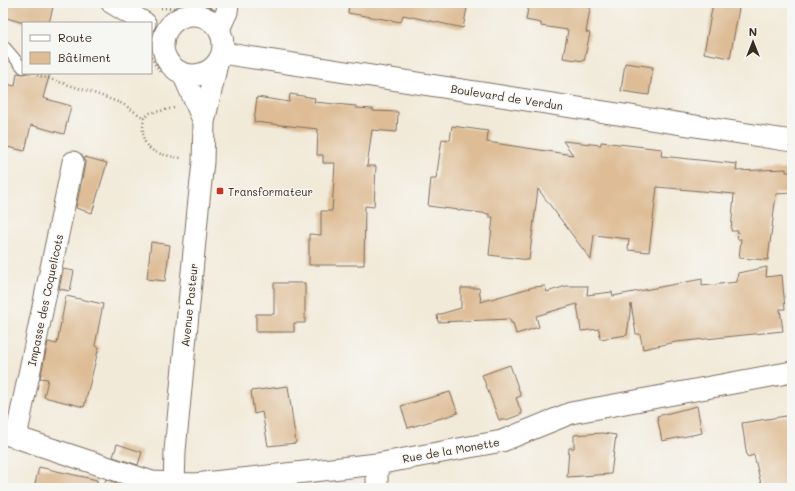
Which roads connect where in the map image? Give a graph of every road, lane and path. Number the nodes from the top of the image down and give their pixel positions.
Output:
1 (112, 3) edge
2 (215, 3) edge
3 (228, 3) edge
4 (193, 15) junction
5 (142, 22) edge
6 (219, 29) junction
7 (158, 30) edge
8 (3, 47) edge
9 (219, 59) junction
10 (22, 67) edge
11 (35, 74) edge
12 (183, 74) junction
13 (144, 118) dead end
14 (204, 122) junction
15 (792, 141) edge
16 (73, 162) dead end
17 (792, 372) edge
18 (10, 435) edge
19 (377, 464) junction
20 (174, 486) edge
21 (377, 488) edge

1 - 5 street
2 - 4 street
3 - 6 street
4 - 6 street
4 - 7 street
6 - 9 street
7 - 12 street
8 - 10 lane
9 - 12 street
9 - 14 street, Avenue Pasteur
9 - 15 street, Boulevard de Verdun
11 - 13 path
12 - 14 street, Avenue Pasteur
14 - 20 street, Avenue Pasteur
16 - 18 street, Impasse des Coquelicots
17 - 19 street, Rue de la Monette
18 - 20 street, Rue de la Monette
19 - 20 street, Rue de la Monette
19 - 21 street

